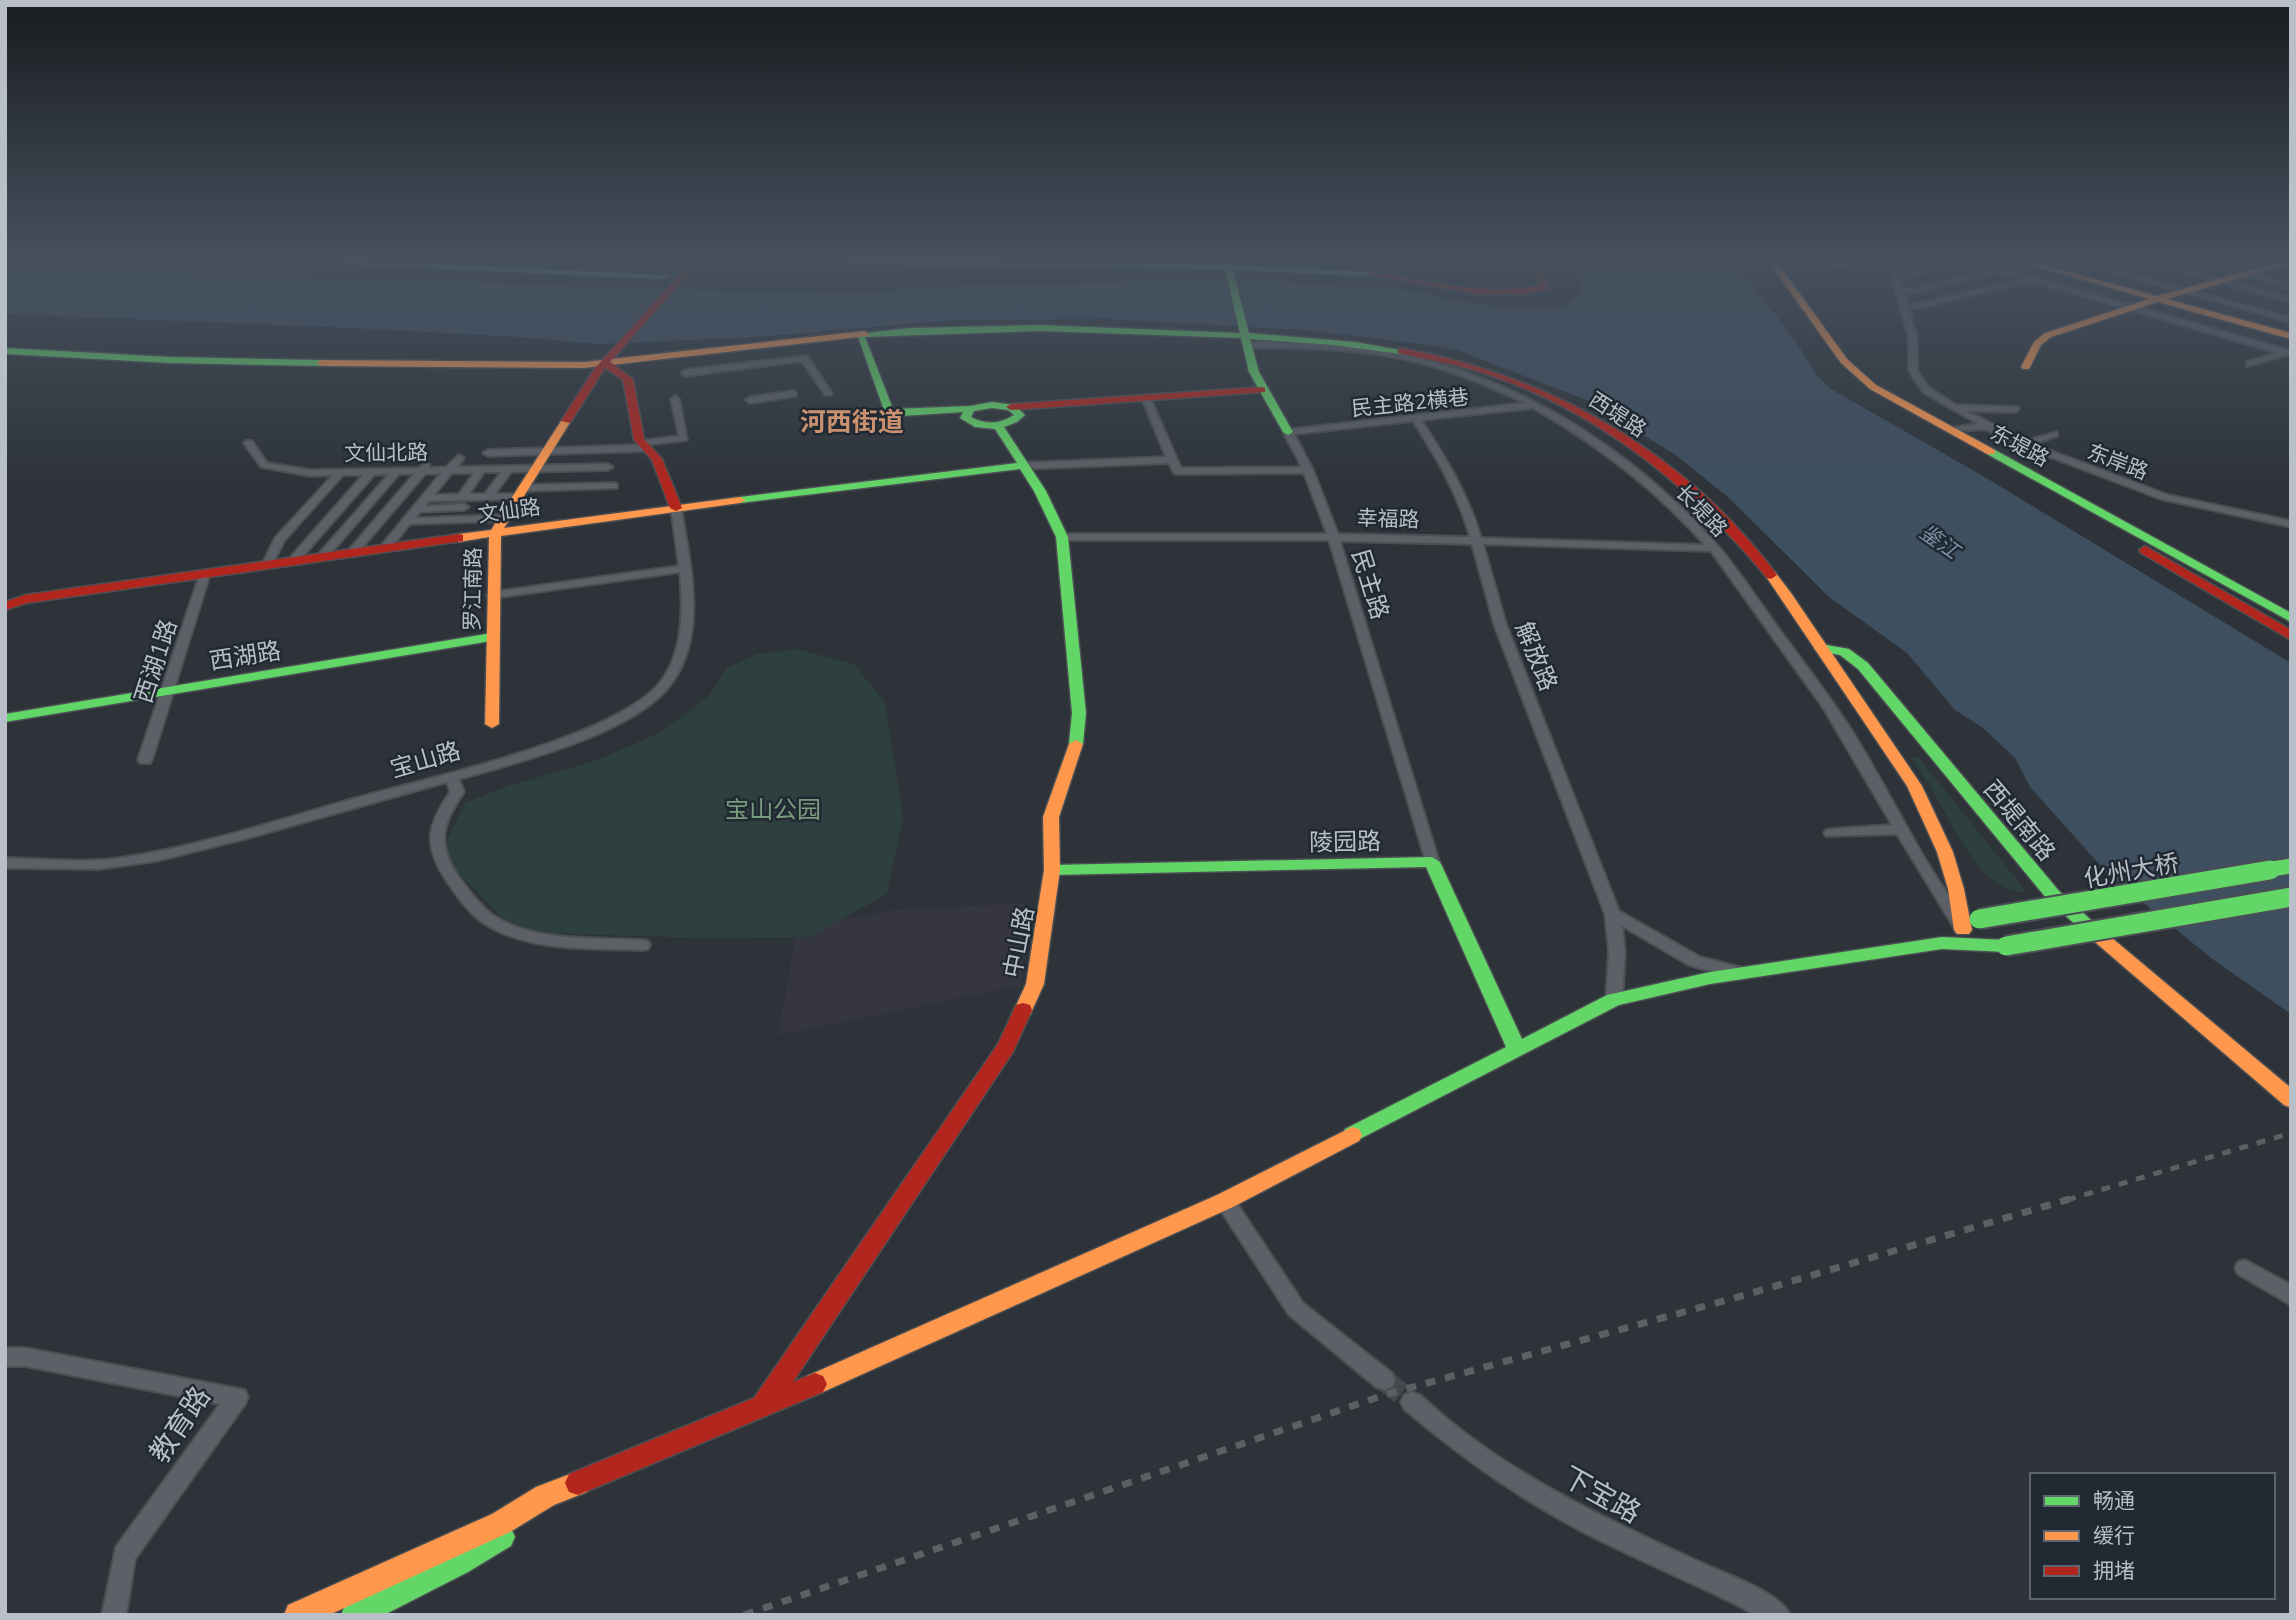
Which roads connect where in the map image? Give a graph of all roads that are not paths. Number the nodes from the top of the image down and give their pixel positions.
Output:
1 (629, 337) edge
2 (860, 337) junction
3 (865, 337) edge
4 (1239, 337) edge
5 (1245, 337) junction
6 (1828, 337) edge
7 (1837, 337) edge
8 (1913, 337) edge
9 (2046, 337) edge
10 (2243, 337) edge
11 (2257, 337) edge
12 (2290, 349) edge
13 (5, 351) edge
14 (608, 360) junction
15 (2250, 364) dead end
16 (2026, 367) dead end
17 (685, 373) dead end
18 (1262, 390) junction
19 (828, 393) dead end
20 (793, 394) dead end
21 (675, 398) dead end
22 (1146, 398) junction
23 (750, 400) dead end
24 (1535, 405) junction
25 (1011, 407) junction
26 (1954, 408) junction
27 (971, 409) junction
28 (2015, 409) dead end
29 (1416, 419) junction
30 (997, 425) junction
31 (1986, 426) junction
32 (1959, 429) junction
33 (1288, 432) junction
34 (2054, 434) dead end
35 (249, 443) dead end
36 (2024, 444) junction
37 (644, 445) junction
38 (546, 452) junction
39 (488, 453) dead end
40 (459, 458) dead end
41 (1171, 460) junction
42 (1021, 466) junction
43 (425, 468) junction
44 (508, 469) junction
45 (481, 470) junction
46 (1308, 470) junction
47 (448, 471) junction
48 (341, 472) junction
49 (371, 472) junction
50 (396, 472) junction
51 (527, 483) junction
52 (488, 496) junction
53 (426, 498) junction
54 (466, 500) junction
55 (676, 508) junction
56 (416, 509) junction
57 (504, 518) junction
58 (454, 520) junction
59 (406, 522) junction
60 (2291, 524) edge
61 (495, 533) junction
62 (1333, 536) junction
63 (1062, 537) junction
64 (1478, 541) junction
65 (384, 548) junction
66 (1713, 548) junction
67 (352, 553) junction
68 (321, 558) junction
69 (292, 562) junction
70 (267, 565) junction
71 (685, 568) junction
72 (205, 574) junction
73 (493, 595) junction
74 (2256, 603) junction
75 (5, 606) edge
76 (2291, 610) edge
77 (2291, 618) edge
78 (2291, 628) edge
79 (2291, 636) edge
80 (492, 637) junction
81 (1821, 648) junction
82 (167, 691) junction
83 (5, 718) edge
84 (492, 723) dead end
85 (145, 760) dead end
86 (451, 776) junction
87 (1903, 829) junction
88 (1831, 834) dead end
89 (1433, 862) junction
90 (5, 863) edge
91 (2291, 866) edge
92 (1052, 870) junction
93 (2291, 897) edge
94 (1614, 914) junction
95 (1963, 930) junction
96 (1942, 943) junction
97 (642, 945) dead end
98 (1741, 973) junction
99 (1614, 1000) junction
100 (1517, 1050) junction
101 (2291, 1100) edge
102 (1225, 1201) junction
103 (2245, 1268) dead end
104 (2291, 1296) edge
105 (5, 1357) edge
106 (1384, 1380) tunnel mouth
107 (1412, 1402) tunnel mouth
108 (760, 1409) junction
109 (545, 1496) junction
110 (114, 1615) edge
111 (298, 1615) edge
112 (355, 1615) edge
113 (1778, 1615) edge

1 - 14 main road, 罗江南路
2 - 3 main road, 西堤路
2 - 14 main road, 西堤路
2 - 27 main road
4 - 5 main road, 西堤路
5 - 18 main road, 民主路
5 - 24 street, 长堤路
5 - 81 main road, 西堤路
6 - 74 main road, 东堤路
7 - 32 main road, 东堤路
8 - 26 street, 东岸路
9 - 16 main road
10 - 12 street
11 - 12 main road
12 - 15 street
13 - 14 main road, 西堤路
14 - 37 main road
14 - 38 main road, 罗江南路
17 - 19 street
18 - 22 main road
18 - 33 main road, 民主路
20 - 23 street
21 - 37 street
22 - 25 main road
22 - 41 street
24 - 29 street, 民主路2横巷
24 - 66 street, 长堤路
25 - 27 main road
25 - 30 main road
26 - 28 street
26 - 31 street, 东岸路
27 - 30 main road
29 - 33 street, 民主路2横巷
29 - 64 street, 解放路
30 - 42 main road, 中山路
31 - 32 street
31 - 36 street, 东岸路
32 - 74 main road, 东堤路
33 - 46 street, 民主路
34 - 36 street
35 - 48 street, 文仙北路
36 - 60 street, 东岸路
37 - 38 street
37 - 55 main road
38 - 39 street
38 - 51 main road, 罗江南路
40 - 47 street
41 - 42 street
41 - 46 street
42 - 55 main road, 文仙路
42 - 63 main road, 中山路
43 - 47 street, 文仙北路
43 - 50 street, 文仙北路
43 - 67 street
44 - 45 street, 文仙北路
44 - 51 street, 文仙北路
44 - 52 street
45 - 47 street, 文仙北路
45 - 54 street
46 - 62 street, 民主路
47 - 53 street
48 - 49 street, 文仙北路
48 - 70 street
49 - 50 street, 文仙北路
49 - 69 street
50 - 68 street
51 - 51 street
51 - 52 street
51 - 57 main road, 罗江南路
52 - 54 street
53 - 54 street
53 - 56 street
54 - 56 street
54 - 58 street
55 - 61 main road, 文仙路
55 - 71 street, 宝山路
56 - 59 street
57 - 58 street
57 - 61 main road, 罗江南路
58 - 59 street
59 - 65 street
61 - 65 main road, 文仙路
61 - 73 main road, 罗江南路
62 - 63 street, 幸福路
62 - 64 street, 幸福路
62 - 89 street, 民主路
63 - 92 main road, 中山路
64 - 66 street, 幸福路
64 - 94 street, 解放路
65 - 67 main road, 文仙路
66 - 87 street, 长堤路
67 - 68 main road, 文仙路
68 - 69 main road, 文仙路
69 - 70 main road, 文仙路
70 - 72 main road, 文仙路
71 - 73 street
71 - 86 street, 宝山路
72 - 75 main road, 文仙路
72 - 82 street, 西湖1路
73 - 80 main road, 罗江南路
74 - 76 main road, 东堤路
74 - 77 main road, 东堤路
74 - 78 main road
74 - 79 main road
80 - 82 main road, 西湖路
80 - 84 main road, 罗江南路
81 - 95 main road, 西堤路
81 - 101 main road, 西堤南路
82 - 83 main road, 西湖路
82 - 85 street, 西湖1路
86 - 90 street, 宝山路
86 - 97 street
87 - 88 street
87 - 95 street, 长堤路
89 - 92 main road, 陵园路
89 - 100 main road
91 - 95 main road, 化州大桥, bridge
92 - 108 main road, 中山路
93 - 96 main road, bridge
94 - 98 street
94 - 99 street, 解放路
95 - 96 main road
96 - 98 main road
98 - 99 main road
99 - 100 main road
100 - 102 main road
102 - 106 street
102 - 108 main road
103 - 104 street
105 - 110 street, 教育路
107 - 113 street, 下宝路
108 - 109 main road
109 - 111 main road
109 - 112 main road

